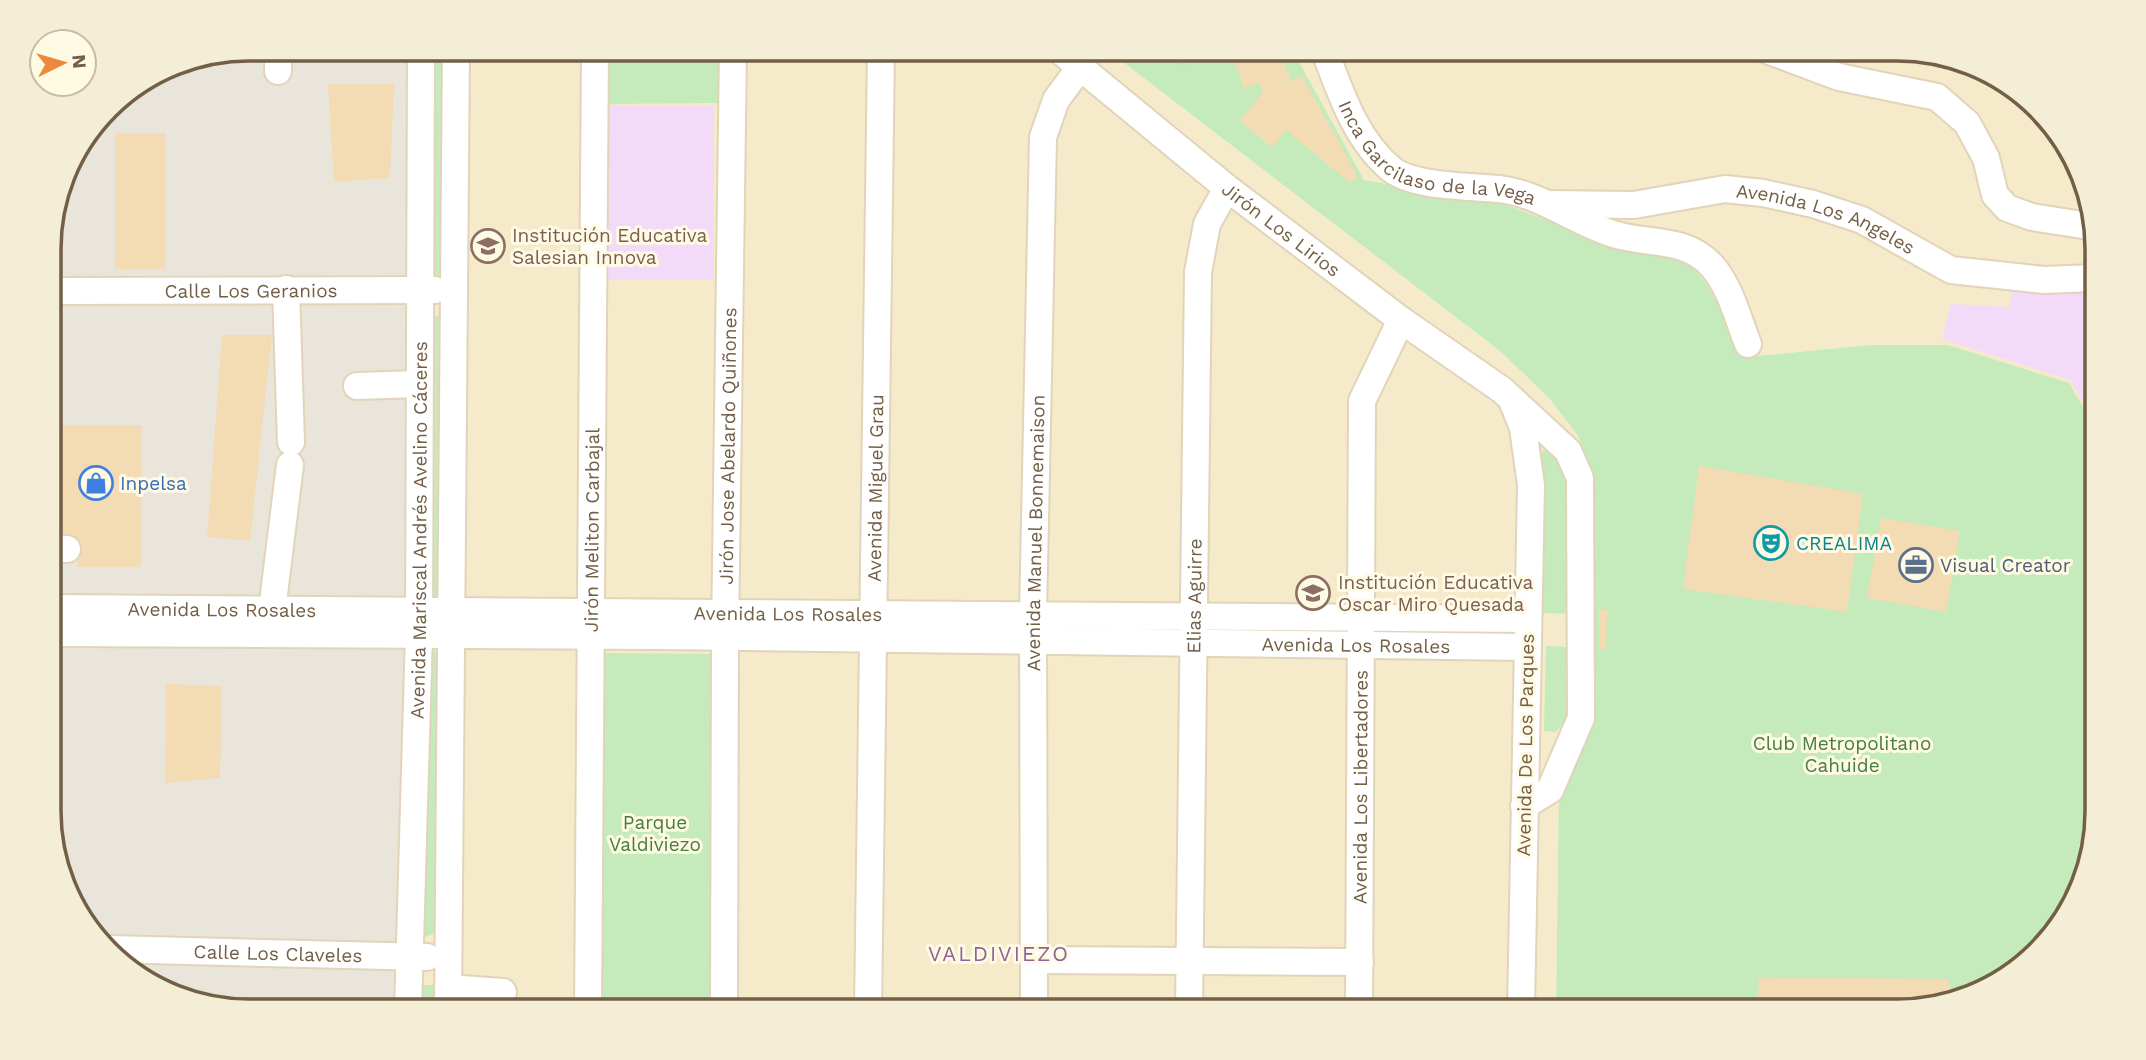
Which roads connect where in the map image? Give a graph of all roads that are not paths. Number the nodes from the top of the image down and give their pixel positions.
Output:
1 (1075, 61) edge
2 (1330, 61) edge
3 (1796, 61) edge
4 (421, 62) edge
5 (456, 62) edge
6 (595, 62) edge
7 (733, 62) edge
8 (881, 62) edge
9 (1081, 66) junction
10 (1227, 188) junction
11 (1548, 204) junction
12 (2083, 225) edge
13 (2085, 278) edge
14 (286, 289) junction
15 (420, 290) junction
16 (62, 291) edge
17 (454, 291) junction
18 (1401, 320) junction
19 (1748, 344) dead end
20 (419, 384) junction
21 (357, 386) dead end
22 (1511, 400) junction
23 (61, 608) edge
24 (272, 610) junction
25 (1528, 619) junction
26 (419, 623) junction
27 (453, 623) junction
28 (589, 624) junction
29 (725, 625) junction
30 (873, 626) junction
31 (1033, 628) junction
32 (1195, 629) junction
33 (1362, 631) junction
34 (61, 633) edge
35 (1527, 646) junction
36 (1524, 806) junction
37 (122, 949) edge
38 (410, 957) junction
39 (446, 957) junction
40 (1035, 960) junction
41 (1189, 961) junction
42 (1360, 962) junction
43 (503, 992) dead end
44 (1189, 998) edge
45 (1359, 998) edge
46 (1521, 998) edge
47 (408, 999) edge
48 (448, 999) edge
49 (588, 999) edge
50 (724, 999) edge
51 (868, 999) edge
52 (1034, 999) edge

1 - 9 street, Jirón Los Lirios
2 - 11 street, Inca Garcilaso de la Vega
3 - 12 street
4 - 15 street, Avenida Mariscal Andrés Avelino Cáceres
5 - 17 street, Avenida Mariscal Andrés Avelino Cáceres
6 - 28 street, Jirón Meliton Carbajal
7 - 29 street, Jirón Jose Abelardo Quiñones
8 - 30 street, Avenida Miguel Grau
9 - 10 street, Jirón Los Lirios
9 - 31 street, Avenida Manuel Bonnemaison
10 - 18 street, Jirón Los Lirios
10 - 32 street, Elias Aguirre
11 - 13 street, Avenida Los Angeles
11 - 19 street
14 - 15 street, Calle Los Geranios
14 - 16 street, Calle Los Geranios
14 - 24 street
15 - 17 street, Calle Los Geranios
15 - 20 street, Avenida Mariscal Andrés Avelino Cáceres
17 - 27 street, Avenida Mariscal Andrés Avelino Cáceres
18 - 22 street, Jirón Los Lirios
18 - 33 street, Avenida Los Libertadores
20 - 21 street
20 - 26 street, Avenida Mariscal Andrés Avelino Cáceres
22 - 25 street, Avenida De Los Parques
22 - 36 street, Jirón Los Lirios
23 - 24 street, Avenida Los Rosales
24 - 26 street, Avenida Los Rosales
25 - 33 street, Avenida Los Rosales
25 - 35 street, Avenida De Los Parques
26 - 27 street, Avenida Los Rosales
26 - 34 street, Avenida Los Rosales
26 - 38 street, Avenida Mariscal Andrés Avelino Cáceres
27 - 28 street, Avenida Los Rosales
27 - 39 street, Avenida Mariscal Andrés Avelino Cáceres
28 - 29 street, Avenida Los Rosales
28 - 49 street, Jirón Meliton Carbajal
29 - 30 street, Avenida Los Rosales
29 - 50 street, Jirón Jose Abelardo Quiñones
30 - 31 street, Avenida Los Rosales
30 - 51 street, Avenida Miguel Grau
31 - 32 street, Avenida Los Rosales
31 - 40 street, Avenida Manuel Bonnemaison
32 - 33 street, Avenida Los Rosales
32 - 41 street, Elias Aguirre
33 - 35 street, Avenida Los Rosales
33 - 42 street, Avenida Los Libertadores
35 - 36 street, Avenida De Los Parques
36 - 46 street, Avenida De Los Parques
37 - 38 street, Calle Los Claveles
38 - 39 street, Calle Los Claveles
38 - 47 street, Avenida Mariscal Andrés Avelino Cáceres
39 - 48 street, Avenida Mariscal Andrés Avelino Cáceres
40 - 41 street
40 - 52 street, Avenida Manuel Bonnemaison
41 - 42 street
41 - 44 street, Elias Aguirre
42 - 45 street, Avenida Los Libertadores
43 - 48 street

